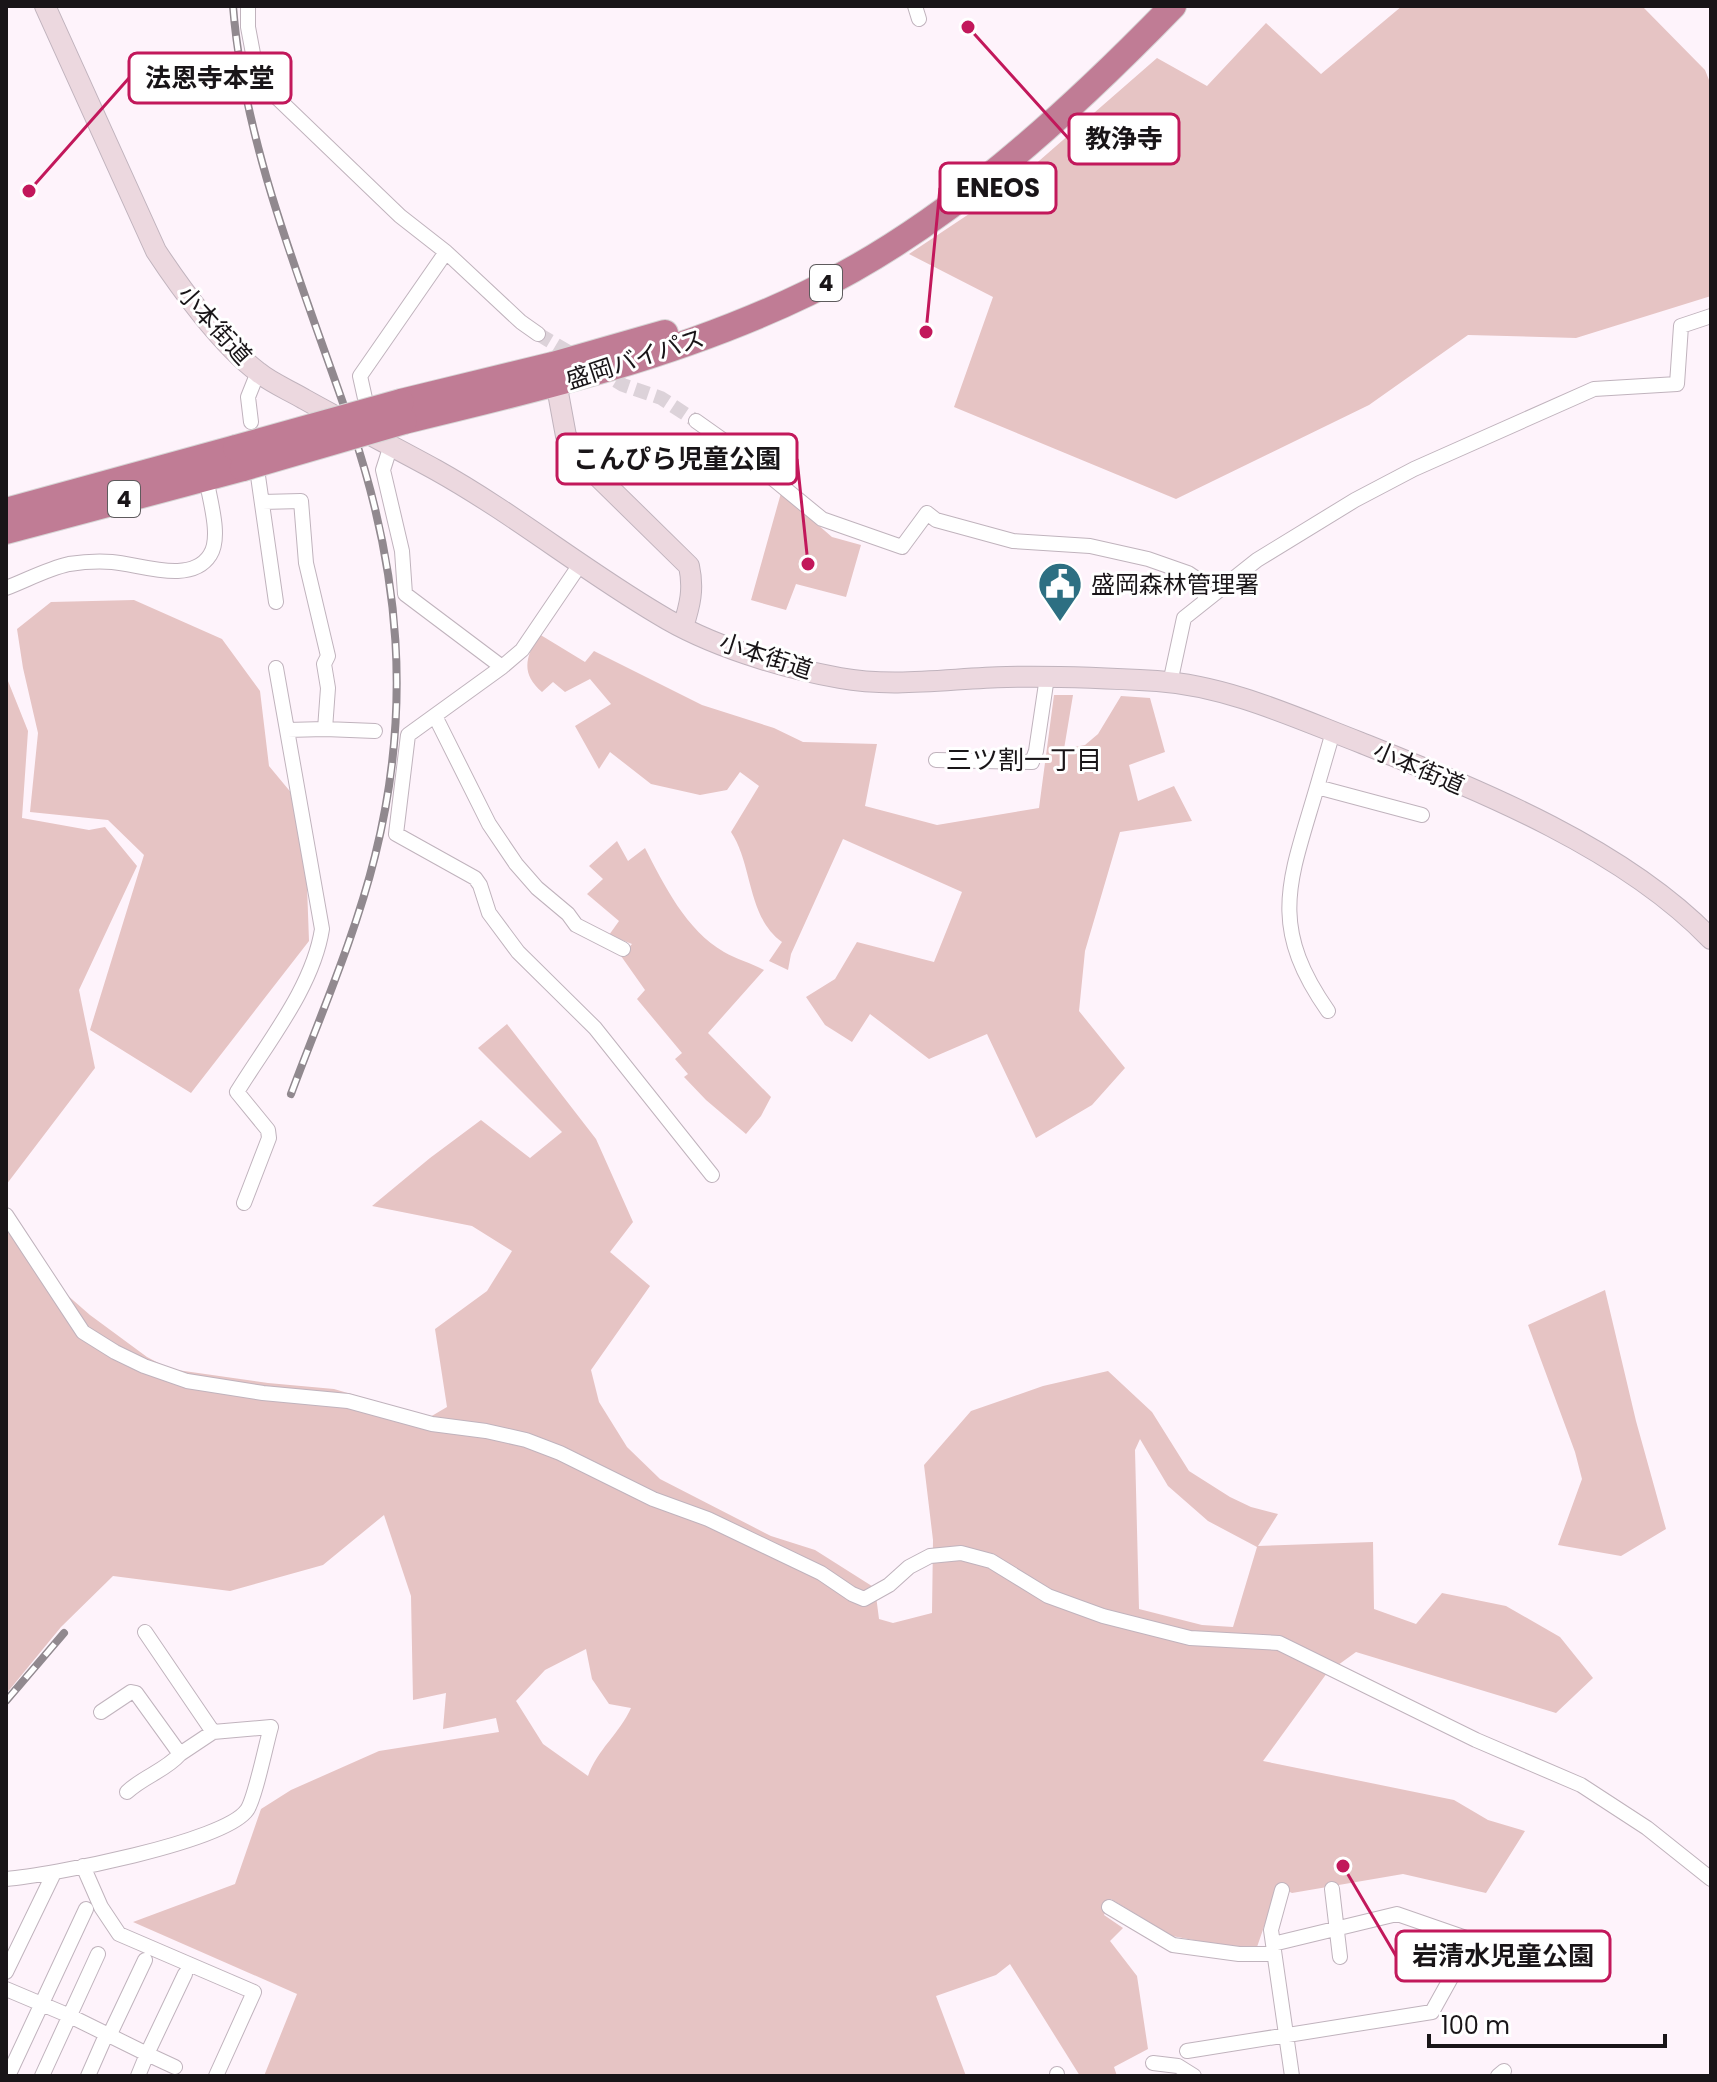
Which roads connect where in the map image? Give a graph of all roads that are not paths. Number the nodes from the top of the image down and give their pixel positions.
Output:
1 (45, 6) edge
2 (248, 6) edge
3 (1152, 6) edge
4 (1173, 6) edge
5 (446, 252) junction
6 (1711, 316) edge
7 (538, 334) tunnel mouth
8 (258, 372) junction
9 (555, 375) junction
10 (696, 421) tunnel mouth
11 (251, 422) dead end
12 (390, 448) junction
13 (246, 464) junction
14 (206, 477) junction
15 (262, 502) junction
16 (6, 511) edge
17 (6, 531) edge
18 (581, 563) junction
19 (6, 588) edge
20 (1206, 598) junction
21 (276, 602) dead end
22 (683, 627) junction
23 (502, 667) junction
24 (276, 668) dead end
25 (1047, 677) junction
26 (1170, 683) junction
27 (435, 716) junction
28 (325, 729) junction
29 (287, 730) junction
30 (375, 731) dead end
31 (1333, 732) junction
32 (936, 760) dead end
33 (1317, 787) junction
34 (1422, 815) dead end
35 (1711, 939) edge
36 (623, 949) dead end
37 (1328, 1011) dead end
38 (712, 1175) dead end
39 (244, 1203) dead end
40 (6, 1215) edge
41 (145, 1632) dead end
42 (101, 1712) dead end
43 (213, 1732) junction
44 (180, 1754) junction
45 (127, 1792) dead end
46 (83, 1866) junction
47 (54, 1873) junction
48 (6, 1879) edge
49 (1711, 1879) edge
50 (1332, 1889) dead end
51 (1282, 1890) dead end
52 (1109, 1907) dead end
53 (86, 1909) dead end
54 (1336, 1929) junction
55 (1274, 1949) junction
56 (98, 1954) dead end
57 (1340, 1957) dead end
58 (145, 1960) dead end
59 (6, 1972) edge
60 (185, 1974) dead end
61 (6, 1989) edge
62 (40, 2003) junction
63 (70, 2016) junction
64 (1285, 2034) junction
65 (108, 2035) junction
66 (1187, 2051) dead end
67 (147, 2054) junction
68 (1153, 2063) dead end
69 (175, 2067) dead end
70 (8, 2076) edge
71 (42, 2076) edge
72 (88, 2076) edge
73 (138, 2076) edge
74 (216, 2076) edge
75 (1194, 2076) edge
76 (1292, 2076) edge

1 - 8 street, 小本街道
2 - 5 street
3 - 9 highway, 盛岡バイパス / 4
4 - 9 highway, 盛岡バイパス / 4
5 - 7 street
5 - 12 street
6 - 20 street
8 - 11 street
8 - 12 street, 小本街道
9 - 13 highway, 盛岡バイパス / 4, bridge
9 - 22 street
10 - 20 street
12 - 18 street, 小本街道
12 - 23 street
13 - 14 highway, 盛岡バイパス / 4
13 - 15 street
13 - 16 highway, 盛岡バイパス / 4
14 - 17 highway, 盛岡バイパス / 4
14 - 19 street
15 - 21 street
15 - 28 street
18 - 22 street, 小本街道
18 - 23 street
20 - 26 street
22 - 25 street, 小本街道
23 - 27 street
24 - 29 street
25 - 26 street, 小本街道
25 - 32 street
26 - 31 street, 小本街道
27 - 36 street
27 - 38 street
28 - 29 street
28 - 30 street
29 - 39 street
31 - 33 street
31 - 35 street, 小本街道
33 - 34 street
33 - 37 street
40 - 49 street
41 - 43 street
42 - 44 street
43 - 44 street
43 - 46 street
44 - 45 street
46 - 47 street
46 - 74 street
47 - 48 street
47 - 59 street
50 - 54 street
51 - 55 street
52 - 55 street
53 - 62 street
54 - 55 street
54 - 57 street
54 - 64 street
55 - 64 street
56 - 63 street
58 - 65 street
60 - 67 street
61 - 62 street
62 - 63 street
62 - 70 street
63 - 65 street
63 - 71 street
64 - 66 street
64 - 76 street
65 - 67 street
65 - 72 street
67 - 69 street
67 - 73 street
68 - 75 street

